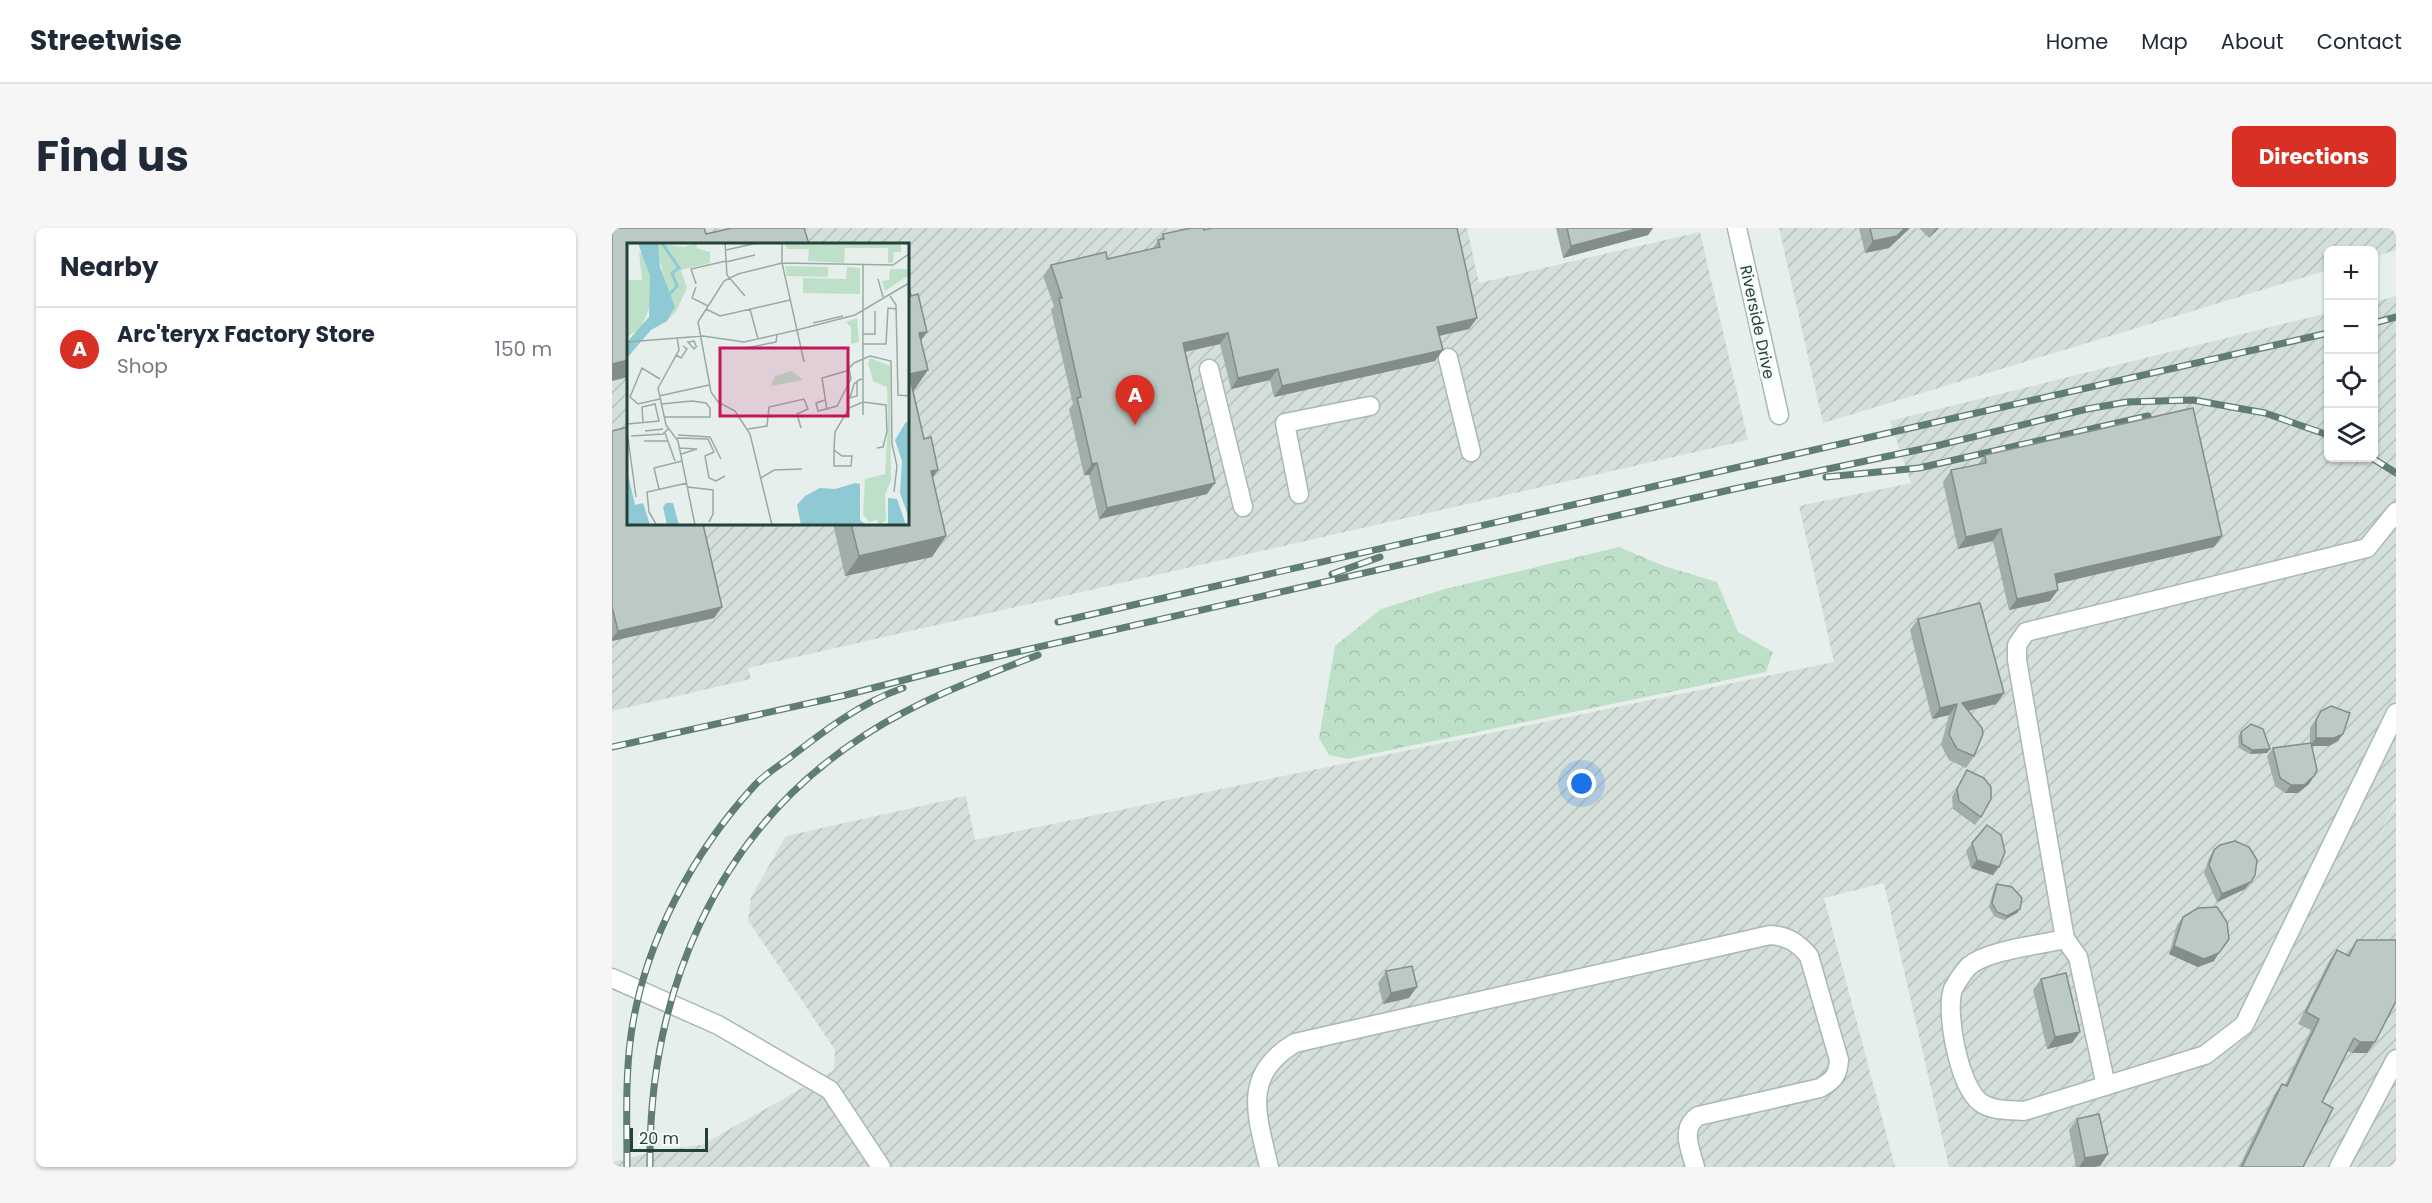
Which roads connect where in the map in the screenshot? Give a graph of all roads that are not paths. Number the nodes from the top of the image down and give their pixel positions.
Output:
1 (1737, 228) edge
2 (1448, 358) dead end
3 (1209, 369) dead end
4 (1370, 406) dead end
5 (1779, 416) dead end
6 (1471, 452) dead end
7 (1299, 494) dead end
8 (1243, 507) dead end
9 (2396, 512) edge
10 (2396, 712) edge
11 (2065, 939) junction
12 (612, 978) edge
13 (2396, 1059) edge
14 (2106, 1086) junction
15 (881, 1167) edge
16 (1269, 1167) edge
17 (1695, 1167) edge
18 (2339, 1167) edge

1 - 5 street, Riverside Drive
2 - 6 street
3 - 8 street
4 - 7 street
9 - 11 street
10 - 14 street
11 - 14 street
11 - 14 street
12 - 15 street
13 - 18 street
16 - 17 street

